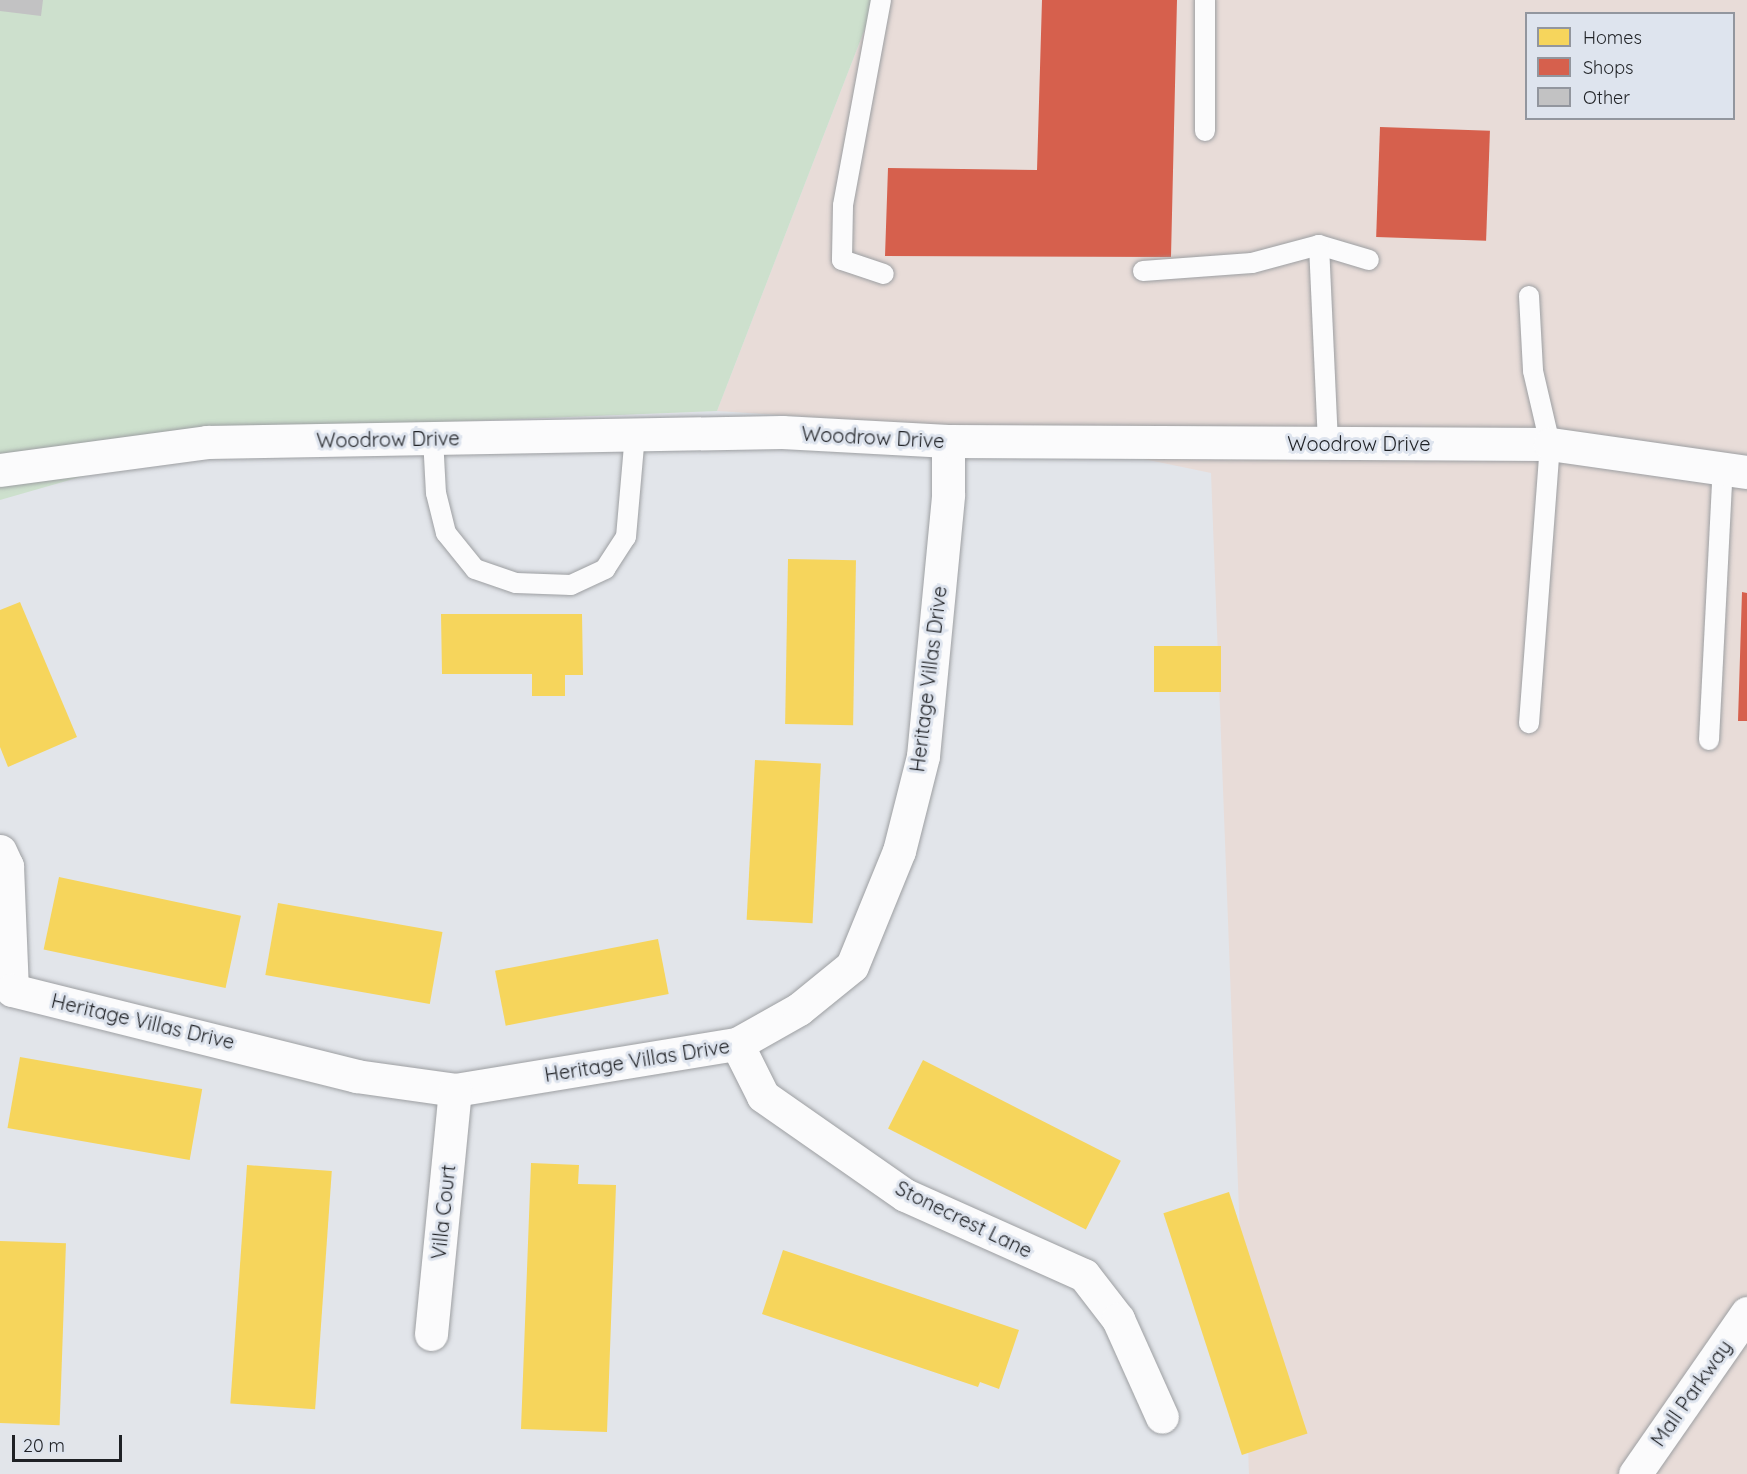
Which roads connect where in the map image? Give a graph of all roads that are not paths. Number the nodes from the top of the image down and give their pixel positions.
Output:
1 (881, 0) edge
2 (1205, 0) edge
3 (1205, 131) dead end
4 (1319, 245) junction
5 (1370, 260) dead end
6 (1143, 271) dead end
7 (884, 274) dead end
8 (1529, 296) dead end
9 (634, 434) junction
10 (433, 438) junction
11 (948, 441) junction
12 (1328, 443) junction
13 (1550, 444) junction
14 (0, 470) edge
15 (1735, 470) edge
16 (1529, 723) dead end
17 (1709, 740) dead end
18 (0, 851) edge
19 (6, 999) edge
20 (737, 1044) junction
21 (455, 1090) junction
22 (1747, 1313) edge
23 (431, 1334) dead end
24 (1162, 1417) dead end
25 (1635, 1474) edge

1 - 7 lane
2 - 3 lane
4 - 5 lane
4 - 6 lane
4 - 12 lane
8 - 13 lane
9 - 10 street, Woodrow Drive
9 - 10 lane
9 - 11 street, Woodrow Drive
10 - 14 street, Woodrow Drive
11 - 12 street, Woodrow Drive
11 - 20 street, Heritage Villas Drive
12 - 13 street, Woodrow Drive
13 - 15 street, Woodrow Drive
13 - 16 lane
15 - 17 lane
18 - 19 street, Heritage Villas Drive
19 - 21 street, Heritage Villas Drive
20 - 21 street, Heritage Villas Drive
20 - 24 street, Stonecrest Lane
21 - 23 street, Villa Court
22 - 25 street, Mall Parkway

